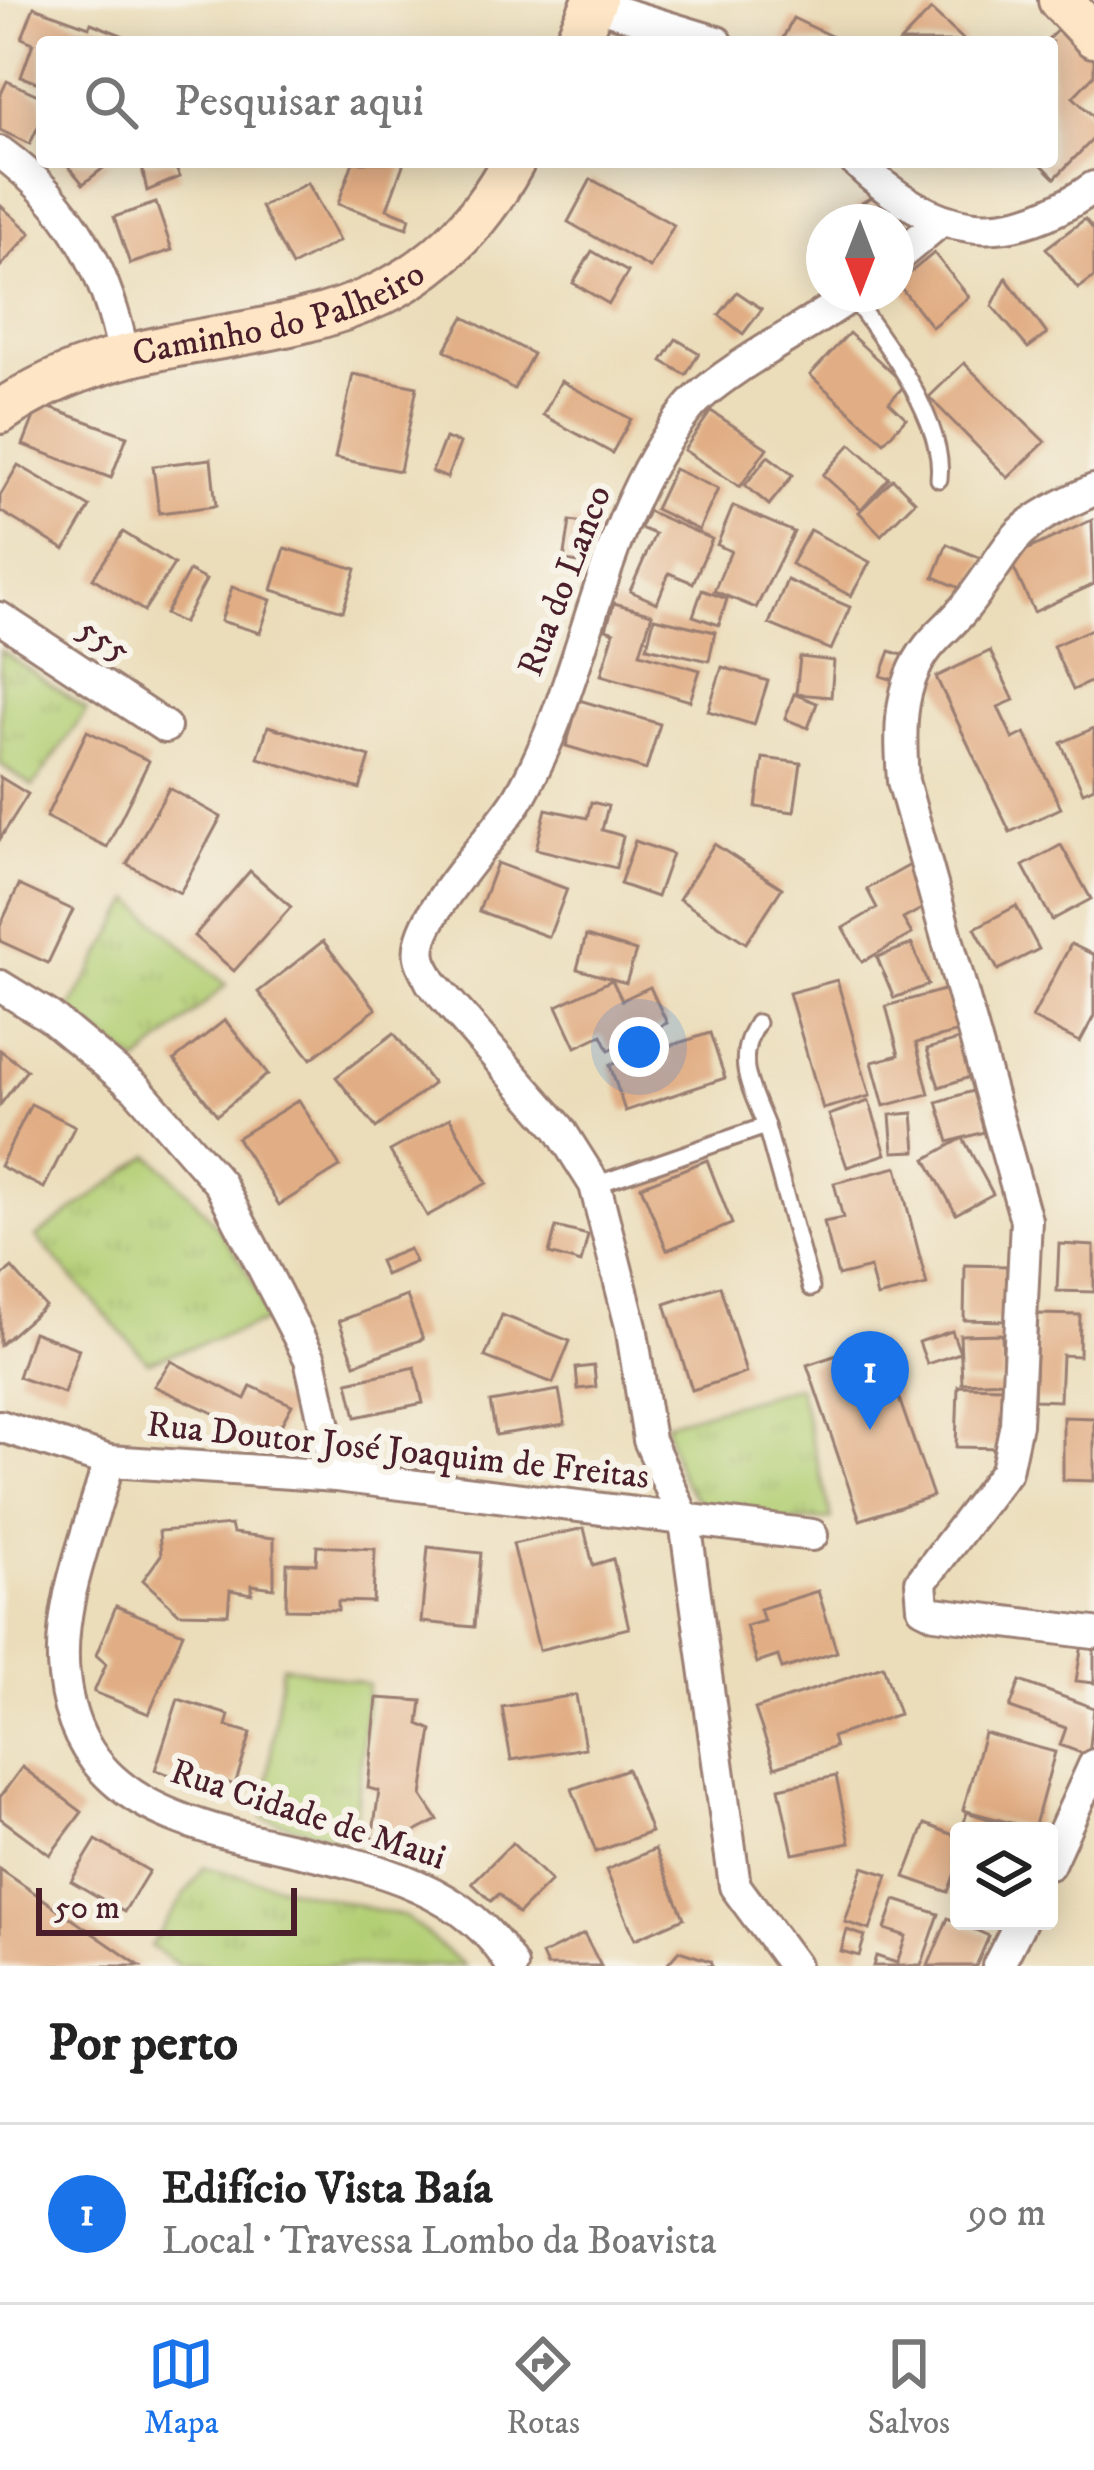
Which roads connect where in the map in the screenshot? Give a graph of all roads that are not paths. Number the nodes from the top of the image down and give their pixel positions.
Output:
1 (1060, 0) edge
2 (589, 16) edge
3 (687, 36) edge
4 (1094, 36) edge
5 (0, 152) edge
6 (510, 168) edge
7 (862, 168) edge
8 (1094, 187) edge
9 (938, 223) junction
10 (914, 243) edge
11 (826, 312) edge
12 (864, 312) edge
13 (124, 357) junction
14 (0, 412) edge
15 (939, 479) dead end
16 (1094, 490) edge
17 (0, 618) edge
18 (165, 727) dead end
19 (0, 986) edge
20 (757, 1023) dead end
21 (766, 1126) junction
22 (595, 1185) junction
23 (812, 1288) dead end
24 (0, 1426) edge
25 (109, 1461) junction
26 (336, 1476) junction
27 (686, 1521) junction
28 (812, 1535) dead end
29 (1094, 1633) edge
30 (1094, 1765) edge
31 (1058, 1844) edge
32 (1016, 1930) edge
33 (512, 1966) edge
34 (794, 1966) edge
35 (998, 1966) edge

1 - 4 street
2 - 3 street
5 - 13 street
6 - 13 street, Caminho do Palheiro
7 - 9 street
8 - 9 street
9 - 10 street
11 - 22 street, Rua do Lanco
12 - 15 lane
13 - 14 street, Caminho do Palheiro
16 - 29 street
17 - 18 street, 555
19 - 26 street
20 - 21 lane
21 - 22 lane
21 - 23 lane
22 - 27 street
24 - 25 street, Rua Doutor José Joaquim de Freitas
25 - 26 street, Rua Doutor José Joaquim de Freitas
25 - 33 street, Rua Cidade de Maui
26 - 27 street, Rua Doutor José Joaquim de Freitas
27 - 28 street
27 - 34 street, Rua Doutor José Joaquim de Freitas
30 - 31 street
32 - 35 street

